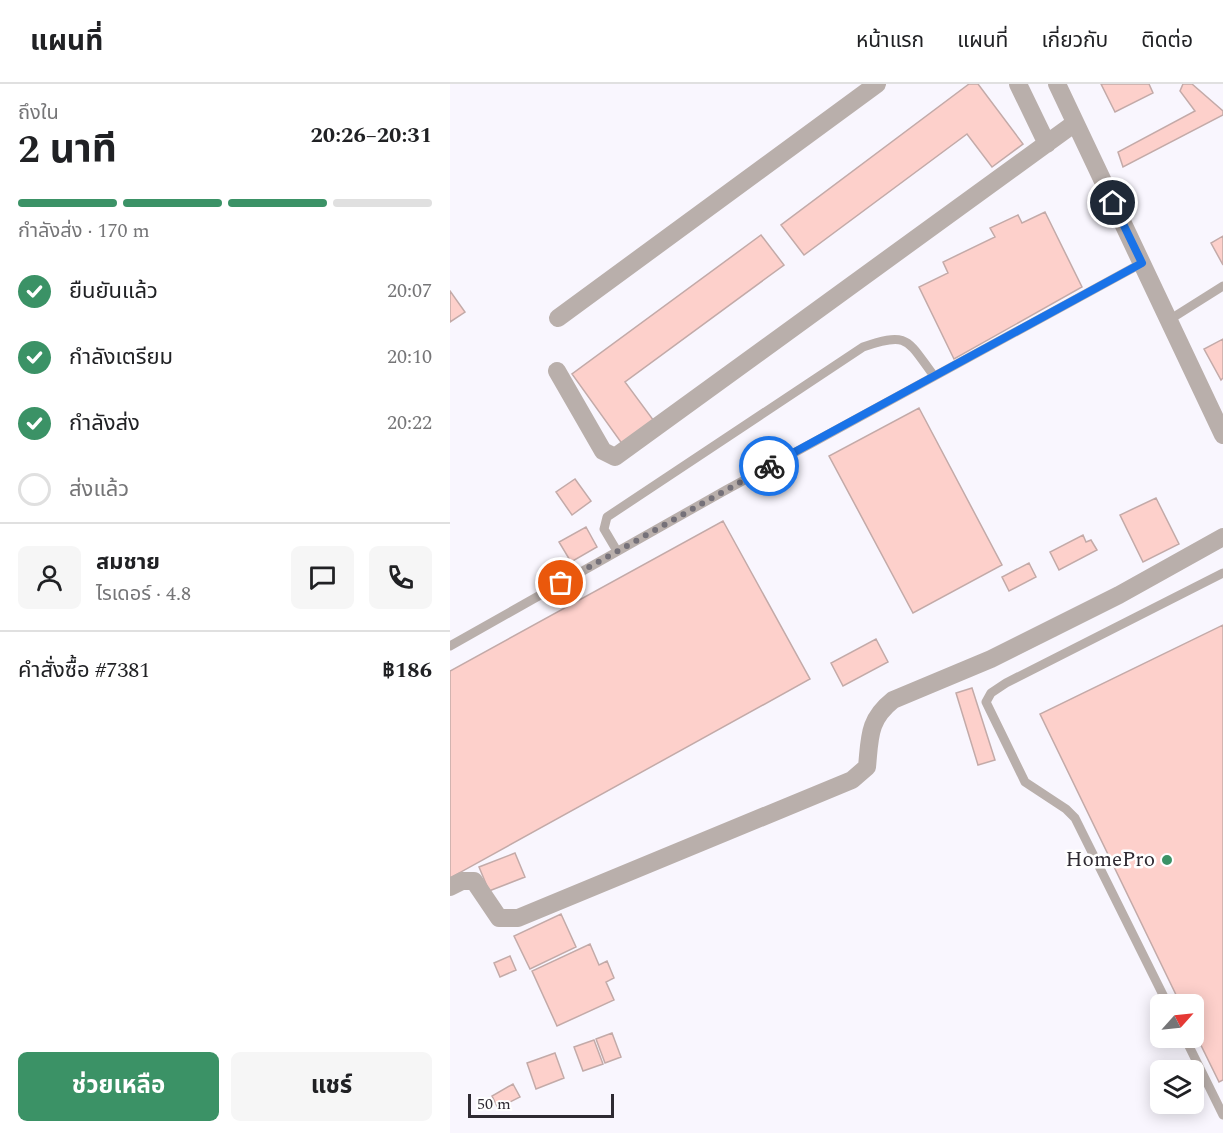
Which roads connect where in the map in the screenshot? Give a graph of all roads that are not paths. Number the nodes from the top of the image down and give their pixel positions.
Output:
1 (877, 84) edge
2 (1018, 84) edge
3 (1057, 84) edge
4 (1075, 123) junction
5 (1047, 144) junction
6 (1142, 263) junction
7 (1223, 286) edge
8 (558, 318) dead end
9 (1169, 320) junction
10 (557, 371) dead end
11 (934, 376) junction
12 (1223, 435) edge
13 (1223, 537) edge
14 (617, 551) junction
15 (1223, 573) edge
16 (450, 646) edge
17 (450, 887) edge
18 (1163, 994) edge
19 (1190, 1048) edge
20 (1223, 1115) edge

1 - 8 street
2 - 5 street
3 - 4 street
4 - 5 street
4 - 6 street
5 - 10 street
6 - 9 street
6 - 11 lane
7 - 9 lane
9 - 12 street
11 - 14 lane
11 - 14 lane
13 - 17 street
14 - 16 lane
15 - 18 lane
19 - 20 lane

